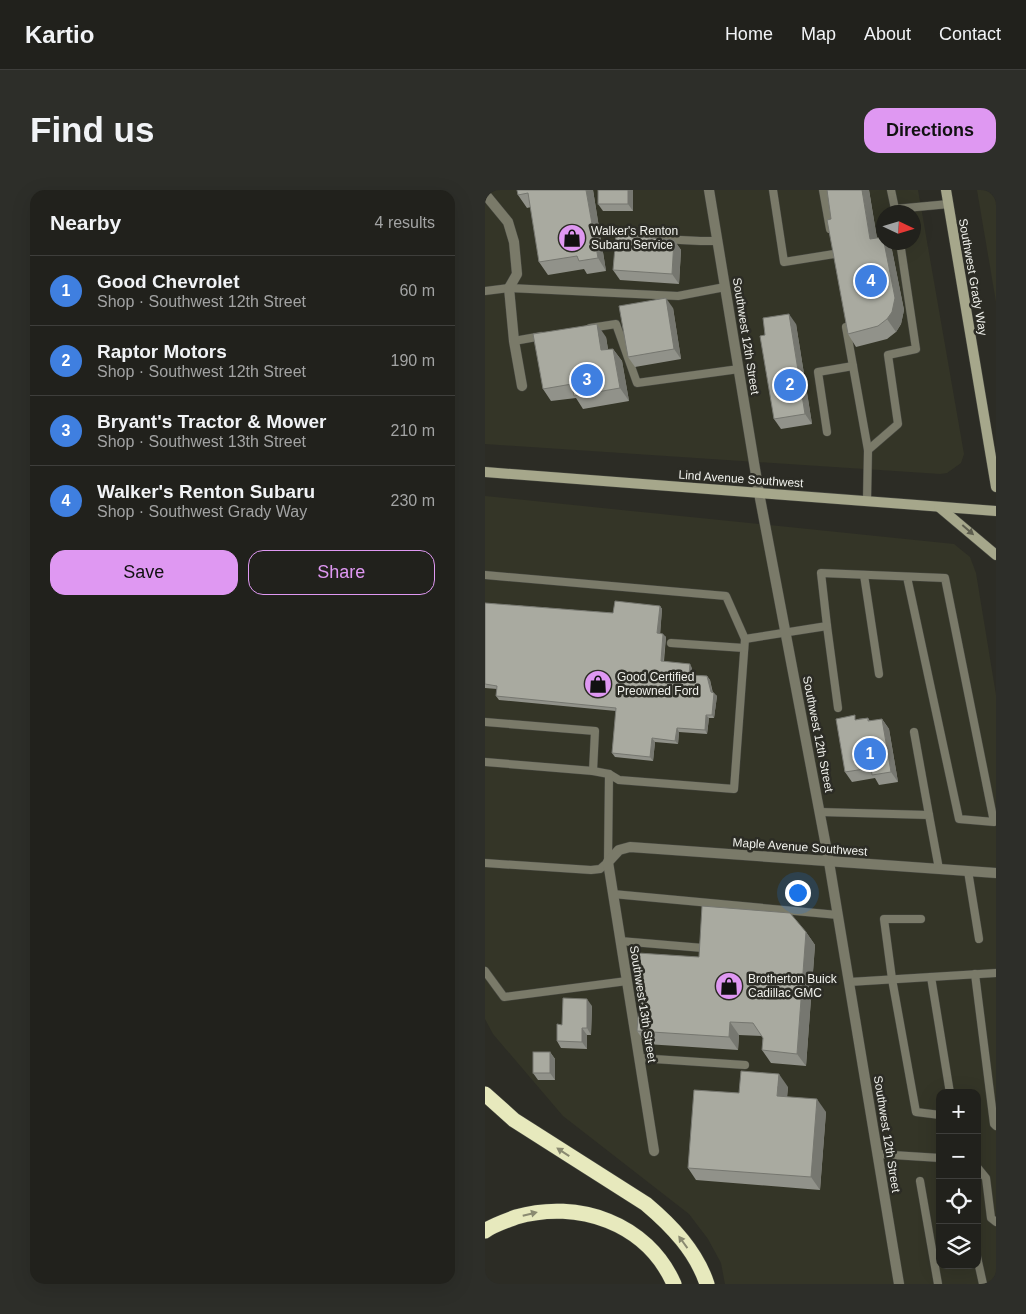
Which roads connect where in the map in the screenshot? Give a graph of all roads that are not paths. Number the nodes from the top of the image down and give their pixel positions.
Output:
1 (485, 190) edge
2 (709, 190) edge
3 (773, 190) edge
4 (823, 190) edge
5 (891, 190) edge
6 (946, 190) edge
7 (949, 204) junction
8 (894, 205) edge
9 (921, 208) edge
10 (607, 232) dead end
11 (831, 236) edge
12 (717, 241) junction
13 (832, 245) edge
14 (901, 250) edge
15 (834, 254) junction
16 (835, 263) edge
17 (725, 287) junction
18 (509, 288) junction
19 (485, 291) edge
20 (845, 319) edge
21 (579, 330) edge
22 (551, 335) edge
23 (514, 340) junction
24 (853, 366) junction
25 (739, 369) junction
26 (522, 386) dead end
27 (827, 432) dead end
28 (868, 450) junction
29 (485, 472) edge
30 (996, 487) edge
31 (759, 493) junction
32 (867, 501) junction
33 (938, 506) junction
34 (996, 511) edge
35 (996, 555) edge
36 (485, 575) edge
37 (864, 575) junction
38 (907, 577) junction
39 (827, 626) junction
40 (786, 634) junction
41 (671, 643) dead end
42 (744, 643) junction
43 (879, 674) dead end
44 (838, 708) dead end
45 (485, 722) edge
46 (914, 732) dead end
47 (485, 762) edge
48 (593, 771) junction
49 (609, 774) junction
50 (820, 812) junction
51 (929, 815) junction
52 (608, 862) junction
53 (829, 862) junction
54 (485, 863) edge
55 (939, 869) junction
56 (968, 871) junction
57 (996, 873) edge
58 (613, 894) junction
59 (838, 915) junction
60 (921, 919) dead end
61 (979, 938) dead end
62 (620, 941) junction
63 (703, 948) edge
64 (485, 971) edge
65 (996, 973) edge
66 (975, 974) junction
67 (931, 977) junction
68 (892, 979) junction
69 (627, 981) junction
70 (849, 982) junction
71 (639, 1058) junction
72 (745, 1065) dead end
73 (949, 1089) edge
74 (485, 1094) edge
75 (936, 1115) edge
76 (996, 1126) edge
77 (653, 1151) dead end
78 (877, 1154) junction
79 (936, 1158) edge
80 (981, 1172) edge
81 (920, 1181) dead end
82 (996, 1222) edge
83 (485, 1231) edge
84 (980, 1269) edge
85 (674, 1284) edge
86 (707, 1284) edge
87 (899, 1284) edge
88 (938, 1284) edge
89 (983, 1284) edge

1 - 18 street
2 - 12 street, Southwest 12th Street
3 - 15 lane
4 - 11 lane
5 - 8 lane
6 - 7 main road, Southwest Grady Way
7 - 9 lane
7 - 30 main road, Southwest Grady Way
10 - 12 lane
12 - 17 street, Southwest 12th Street
13 - 15 lane
14 - 28 lane
15 - 16 lane
17 - 18 lane
17 - 25 street, Southwest 12th Street
18 - 19 lane
18 - 23 street
20 - 24 lane
21 - 25 lane
22 - 23 lane
23 - 26 street
24 - 27 lane
24 - 28 lane
25 - 31 street, Southwest 12th Street
28 - 32 lane
29 - 31 main road, Lind Avenue Southwest
31 - 32 main road, Lind Avenue Southwest
31 - 40 street, Southwest 12th Street
32 - 33 main road, Lind Avenue Southwest
33 - 34 main road, Lind Avenue Southwest
33 -> 35 main road
36 - 42 lane
37 - 38 lane
37 - 39 lane
37 - 43 lane
38 - 38 lane
39 - 40 lane
39 - 44 lane
40 - 42 lane
40 - 50 street, Southwest 12th Street
41 - 42 lane
42 - 49 lane
45 - 48 lane
46 - 51 lane
47 - 48 lane
48 - 49 lane
49 - 52 lane
50 - 51 lane
50 - 53 street, Southwest 12th Street
51 - 55 lane
52 - 53 street, Maple Avenue Southwest
52 - 54 lane
52 - 58 street, Southwest 13th Street
53 - 55 street, Maple Avenue Southwest
53 - 59 street, Southwest 12th Street
55 - 56 street, Maple Avenue Southwest
56 - 57 street, Maple Avenue Southwest
56 - 61 lane
58 - 59 lane
58 - 62 street, Southwest 13th Street
59 - 70 street, Southwest 12th Street
60 - 68 lane
62 - 63 lane
62 - 69 street, Southwest 13th Street
64 - 69 lane
65 - 66 lane
66 - 67 lane
66 - 76 lane
67 - 68 lane
67 - 73 lane
68 - 70 lane
68 - 75 lane
69 - 71 street, Southwest 13th Street
70 - 78 street, Southwest 12th Street
71 - 72 lane
71 - 77 street, Southwest 13th Street
86 -> 74 highway
78 - 79 lane
78 - 87 street, Southwest 12th Street
80 - 82 lane
81 - 88 lane
83 -> 85 highway
84 - 89 lane

